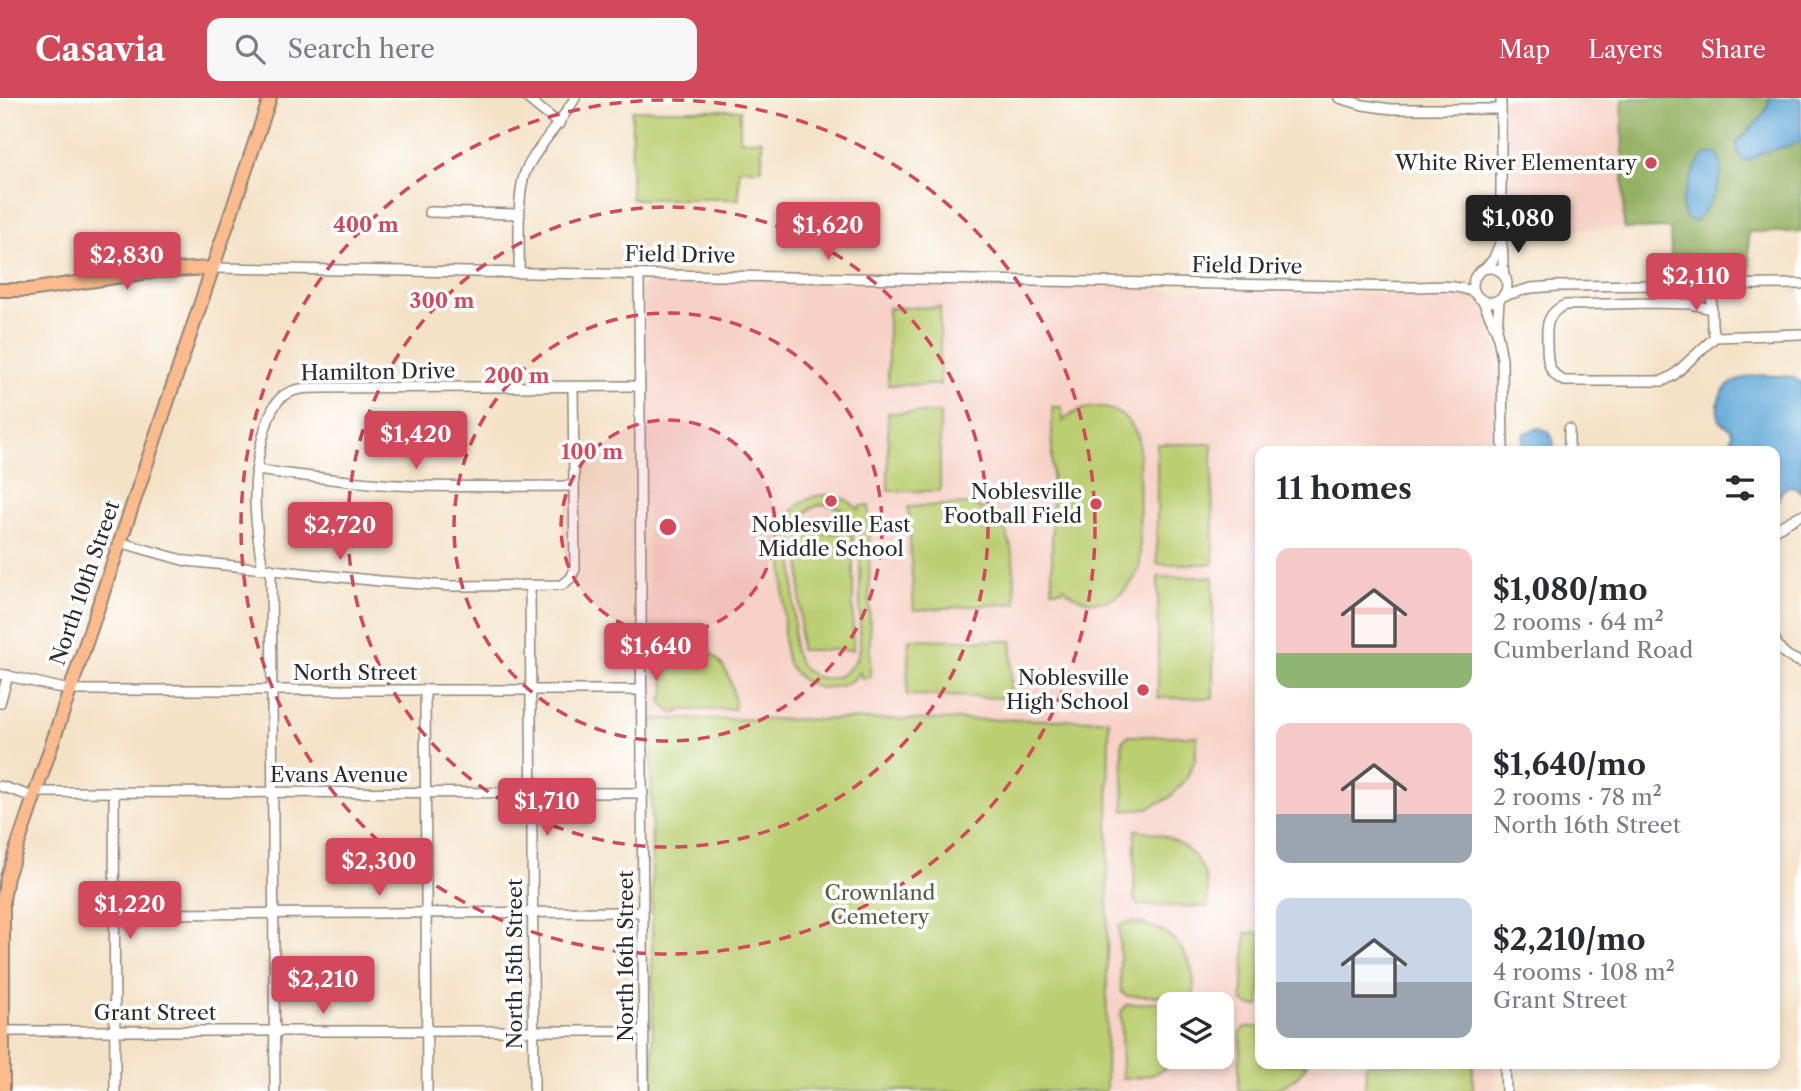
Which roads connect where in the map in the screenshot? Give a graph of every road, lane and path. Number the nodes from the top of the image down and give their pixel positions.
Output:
1 (270, 98) edge
2 (527, 98) edge
3 (575, 98) edge
4 (1339, 98) edge
5 (1501, 98) edge
6 (1501, 109) junction
7 (559, 124) junction
8 (429, 212) dead end
9 (520, 214) junction
10 (1501, 241) junction
11 (212, 268) junction
12 (1484, 269) junction
13 (519, 272) junction
14 (639, 274) junction
15 (1475, 277) junction
16 (1505, 278) junction
17 (1801, 284) edge
18 (1711, 285) junction
19 (1444, 286) junction
20 (1531, 288) junction
21 (0, 290) edge
22 (1475, 293) junction
23 (1501, 298) junction
24 (1483, 301) junction
25 (1711, 309) junction
26 (1497, 332) junction
27 (1801, 334) edge
28 (1715, 337) junction
29 (640, 386) junction
30 (573, 387) junction
31 (1569, 429) dead end
32 (1503, 446) edge
33 (1569, 446) edge
34 (256, 470) junction
35 (574, 486) junction
36 (1801, 515) edge
37 (1780, 527) edge
38 (119, 542) junction
39 (267, 569) junction
40 (530, 586) junction
41 (1780, 649) edge
42 (1801, 663) edge
43 (4, 674) edge
44 (272, 690) junction
45 (425, 690) junction
46 (531, 690) junction
47 (641, 690) junction
48 (69, 691) junction
49 (0, 703) edge
50 (0, 786) edge
51 (114, 792) junction
52 (273, 792) junction
53 (425, 792) junction
54 (531, 793) junction
55 (643, 793) junction
56 (34, 794) junction
57 (643, 912) junction
58 (274, 913) junction
59 (426, 913) junction
60 (532, 913) junction
61 (115, 914) junction
62 (1, 998) edge
63 (3, 1031) junction
64 (115, 1031) junction
65 (275, 1031) junction
66 (427, 1031) junction
67 (533, 1031) junction
68 (643, 1031) junction
69 (1506, 1069) edge
70 (3, 1091) edge
71 (115, 1091) edge
72 (275, 1091) edge
73 (427, 1091) edge
74 (534, 1091) edge
75 (644, 1091) edge
76 (1506, 1091) edge

1 - 11 main road, North 10th Street
2 - 7 street
3 - 7 street
4 - 6 street
5 - 6 street
6 - 10 street
7 - 9 street
8 - 9 street
9 - 13 street
10 - 12 street
10 - 16 street
11 - 13 street, Field Drive
11 - 21 main road, Field Drive
11 - 38 main road, North 10th Street
12 - 15 street
12 - 16 street
13 - 14 street, Field Drive
14 - 19 street, Field Drive
14 - 29 street, North 16th Street
15 - 19 street
15 - 22 street
16 - 20 street
16 - 23 street
17 - 18 street
18 - 20 street
18 - 25 street
19 - 22 street
20 - 23 street
22 - 24 street
23 - 24 street
23 - 26 street
24 - 26 street
25 - 28 street
25 - 28 street
26 - 32 street
27 - 28 street
29 - 30 street, Hamilton Drive
29 - 47 street, North 16th Street
30 - 34 street, Hamilton Drive
30 - 35 street
31 - 33 street
34 - 35 street
34 - 39 street
35 - 40 street
36 - 37 street
38 - 39 street
38 - 48 main road, North 10th Street
39 - 40 street
39 - 44 street
40 - 46 street, North 15th Street
41 - 42 street
43 - 48 street, North Street
43 - 49 street
44 - 45 street, North Street
44 - 48 street, North Street
44 - 52 street
45 - 46 street, North Street
45 - 53 street
46 - 47 street, North Street
46 - 54 street, North 15th Street
47 - 55 street, North 16th Street
48 - 56 main road, North 10th Street
50 - 56 street, Evans Avenue
51 - 52 street, Evans Avenue
51 - 56 street, Evans Avenue
51 - 61 street
52 - 53 street, Evans Avenue
52 - 58 street
53 - 54 street, Evans Avenue
53 - 59 street
54 - 55 street, Evans Avenue
54 - 60 street, North 15th Street
55 - 57 street, North 16th Street
56 - 62 main road, North 10th Street
57 - 60 street
57 - 68 street, North 16th Street
58 - 59 street
58 - 61 street
58 - 65 street
59 - 60 street
59 - 66 street
60 - 67 street, North 15th Street
61 - 64 street
62 - 63 main road, North 10th Street
63 - 64 street, Grant Street
63 - 70 main road, North 10th Street
64 - 65 street, Grant Street
64 - 71 street
65 - 66 street, Grant Street
65 - 72 street
66 - 67 street, Grant Street
66 - 73 street
67 - 68 street, Grant Street
67 - 74 street, North 15th Street
68 - 75 street, North 16th Street
69 - 76 street

